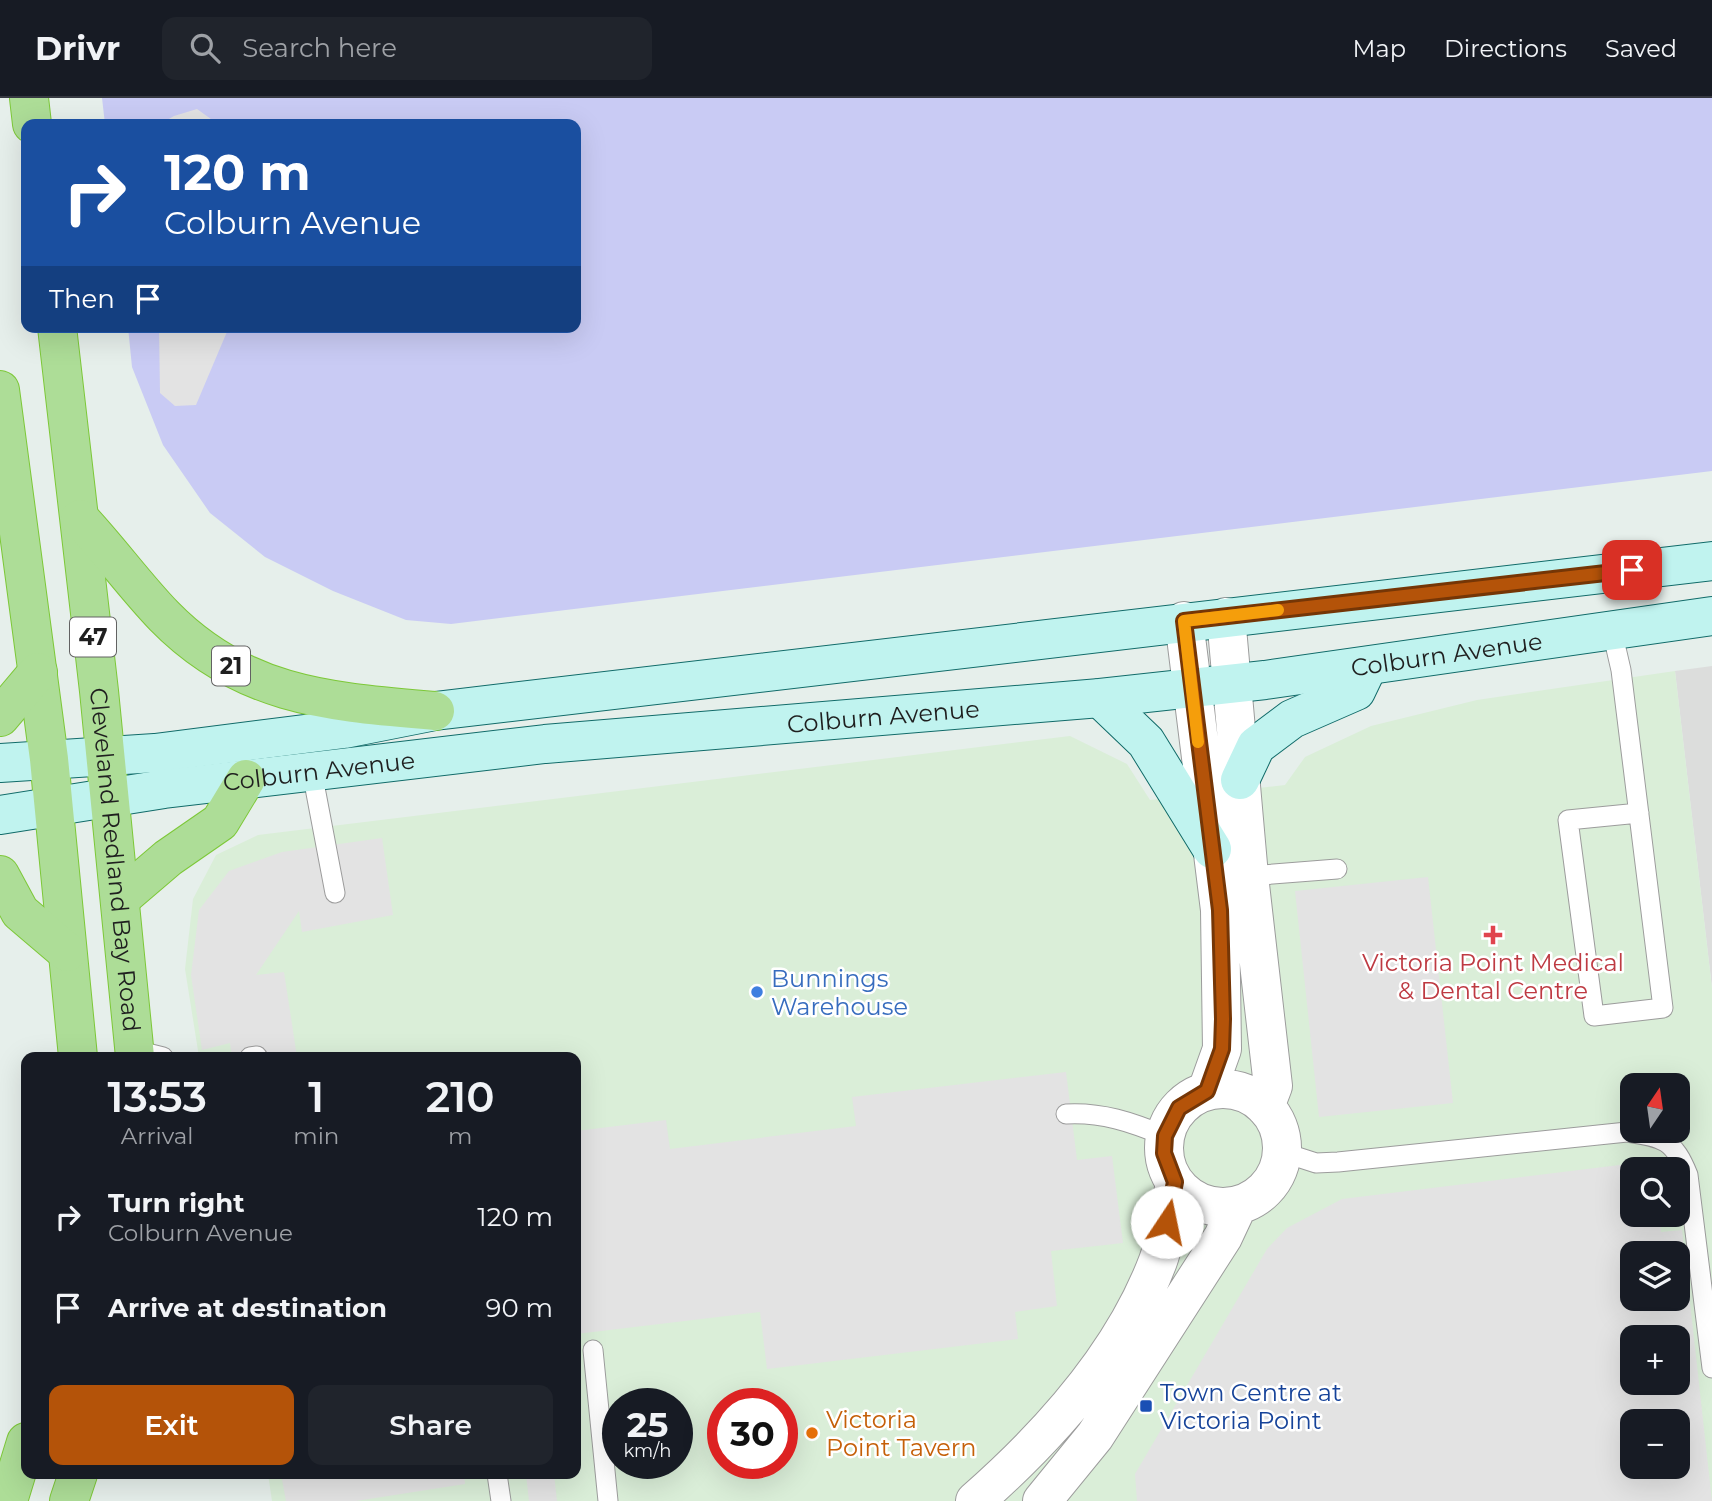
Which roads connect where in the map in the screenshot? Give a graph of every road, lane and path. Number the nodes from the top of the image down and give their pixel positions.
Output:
1 (29, 98) edge
2 (31, 119) edge
3 (58, 333) edge
4 (1, 401) edge
5 (80, 519) junction
6 (1712, 561) edge
7 (1712, 616) edge
8 (1226, 617) junction
9 (1184, 621) junction
10 (1612, 631) junction
11 (1367, 668) junction
12 (38, 672) junction
13 (1232, 684) junction
14 (1192, 688) junction
15 (1100, 698) junction
16 (435, 711) junction
17 (0, 717) edge
18 (104, 756) junction
19 (49, 759) junction
20 (0, 764) edge
21 (312, 772) junction
22 (246, 779) junction
23 (1240, 780) junction
24 (109, 797) junction
25 (53, 806) junction
26 (1639, 813) junction
27 (0, 815) edge
28 (1212, 849) junction
29 (1337, 869) dead end
30 (0, 875) edge
31 (1249, 876) junction
32 (335, 893) dead end
33 (120, 899) junction
34 (67, 952) junction
35 (77, 1052) edge
36 (144, 1052) edge
37 (1207, 1091) junction
38 (1265, 1107) junction
39 (1066, 1114) dead end
40 (1165, 1136) junction
41 (1282, 1152) junction
42 (1175, 1182) junction
43 (1238, 1205) junction
44 (593, 1350) dead end
45 (1712, 1368) edge
46 (21, 1459) edge
47 (76, 1479) edge
48 (498, 1479) edge
49 (987, 1497) edge
50 (8, 1501) edge
51 (69, 1501) edge
52 (500, 1501) edge
53 (608, 1501) edge
54 (1042, 1501) edge

1 - 2 highway
3 - 5 highway, Cleveland Redland Bay Road
4 - 12 highway
5 - 16 highway, 21
5 - 18 highway, Cleveland Redland Bay Road / 47
6 - 8 main road, Colburn Avenue / 21
7 - 10 main road, Colburn Avenue
8 - 9 main road, Colburn Avenue / 21
8 - 13 street
9 - 14 street
9 - 16 main road, Colburn Avenue / 21
10 - 11 main road, Colburn Avenue
10 - 26 lane
11 - 13 main road, Colburn Avenue
11 - 23 main road
12 - 17 highway
12 - 19 highway
13 - 14 main road, Colburn Avenue
13 - 23 street
14 - 15 main road, Colburn Avenue
14 - 28 street
15 - 21 main road, Colburn Avenue
15 - 28 main road
16 - 18 main road, Colburn Avenue
18 - 19 main road, Colburn Avenue
18 - 24 highway, Cleveland Redland Bay Road / 47
19 - 20 main road, Colburn Avenue
19 - 25 highway
21 - 22 main road, Colburn Avenue
21 - 32 lane
22 - 24 main road, Colburn Avenue
22 - 33 highway
23 - 31 street
24 - 25 main road, Colburn Avenue
24 - 33 highway, Cleveland Redland Bay Road / 47
25 - 27 main road, Colburn Avenue
25 - 34 highway
26 - 26 lane
28 - 37 street
29 - 31 lane
30 - 34 highway
31 - 38 street
33 - 36 highway, Cleveland Redland Bay Road / 47
34 - 35 highway
37 - 38 street
37 - 40 street
38 - 41 street
39 - 40 lane
40 - 42 street
41 - 43 street
41 - 45 lane
42 - 43 street
42 - 49 street
43 - 54 street
44 - 53 lane
46 - 50 highway
47 - 51 highway
48 - 52 lane

